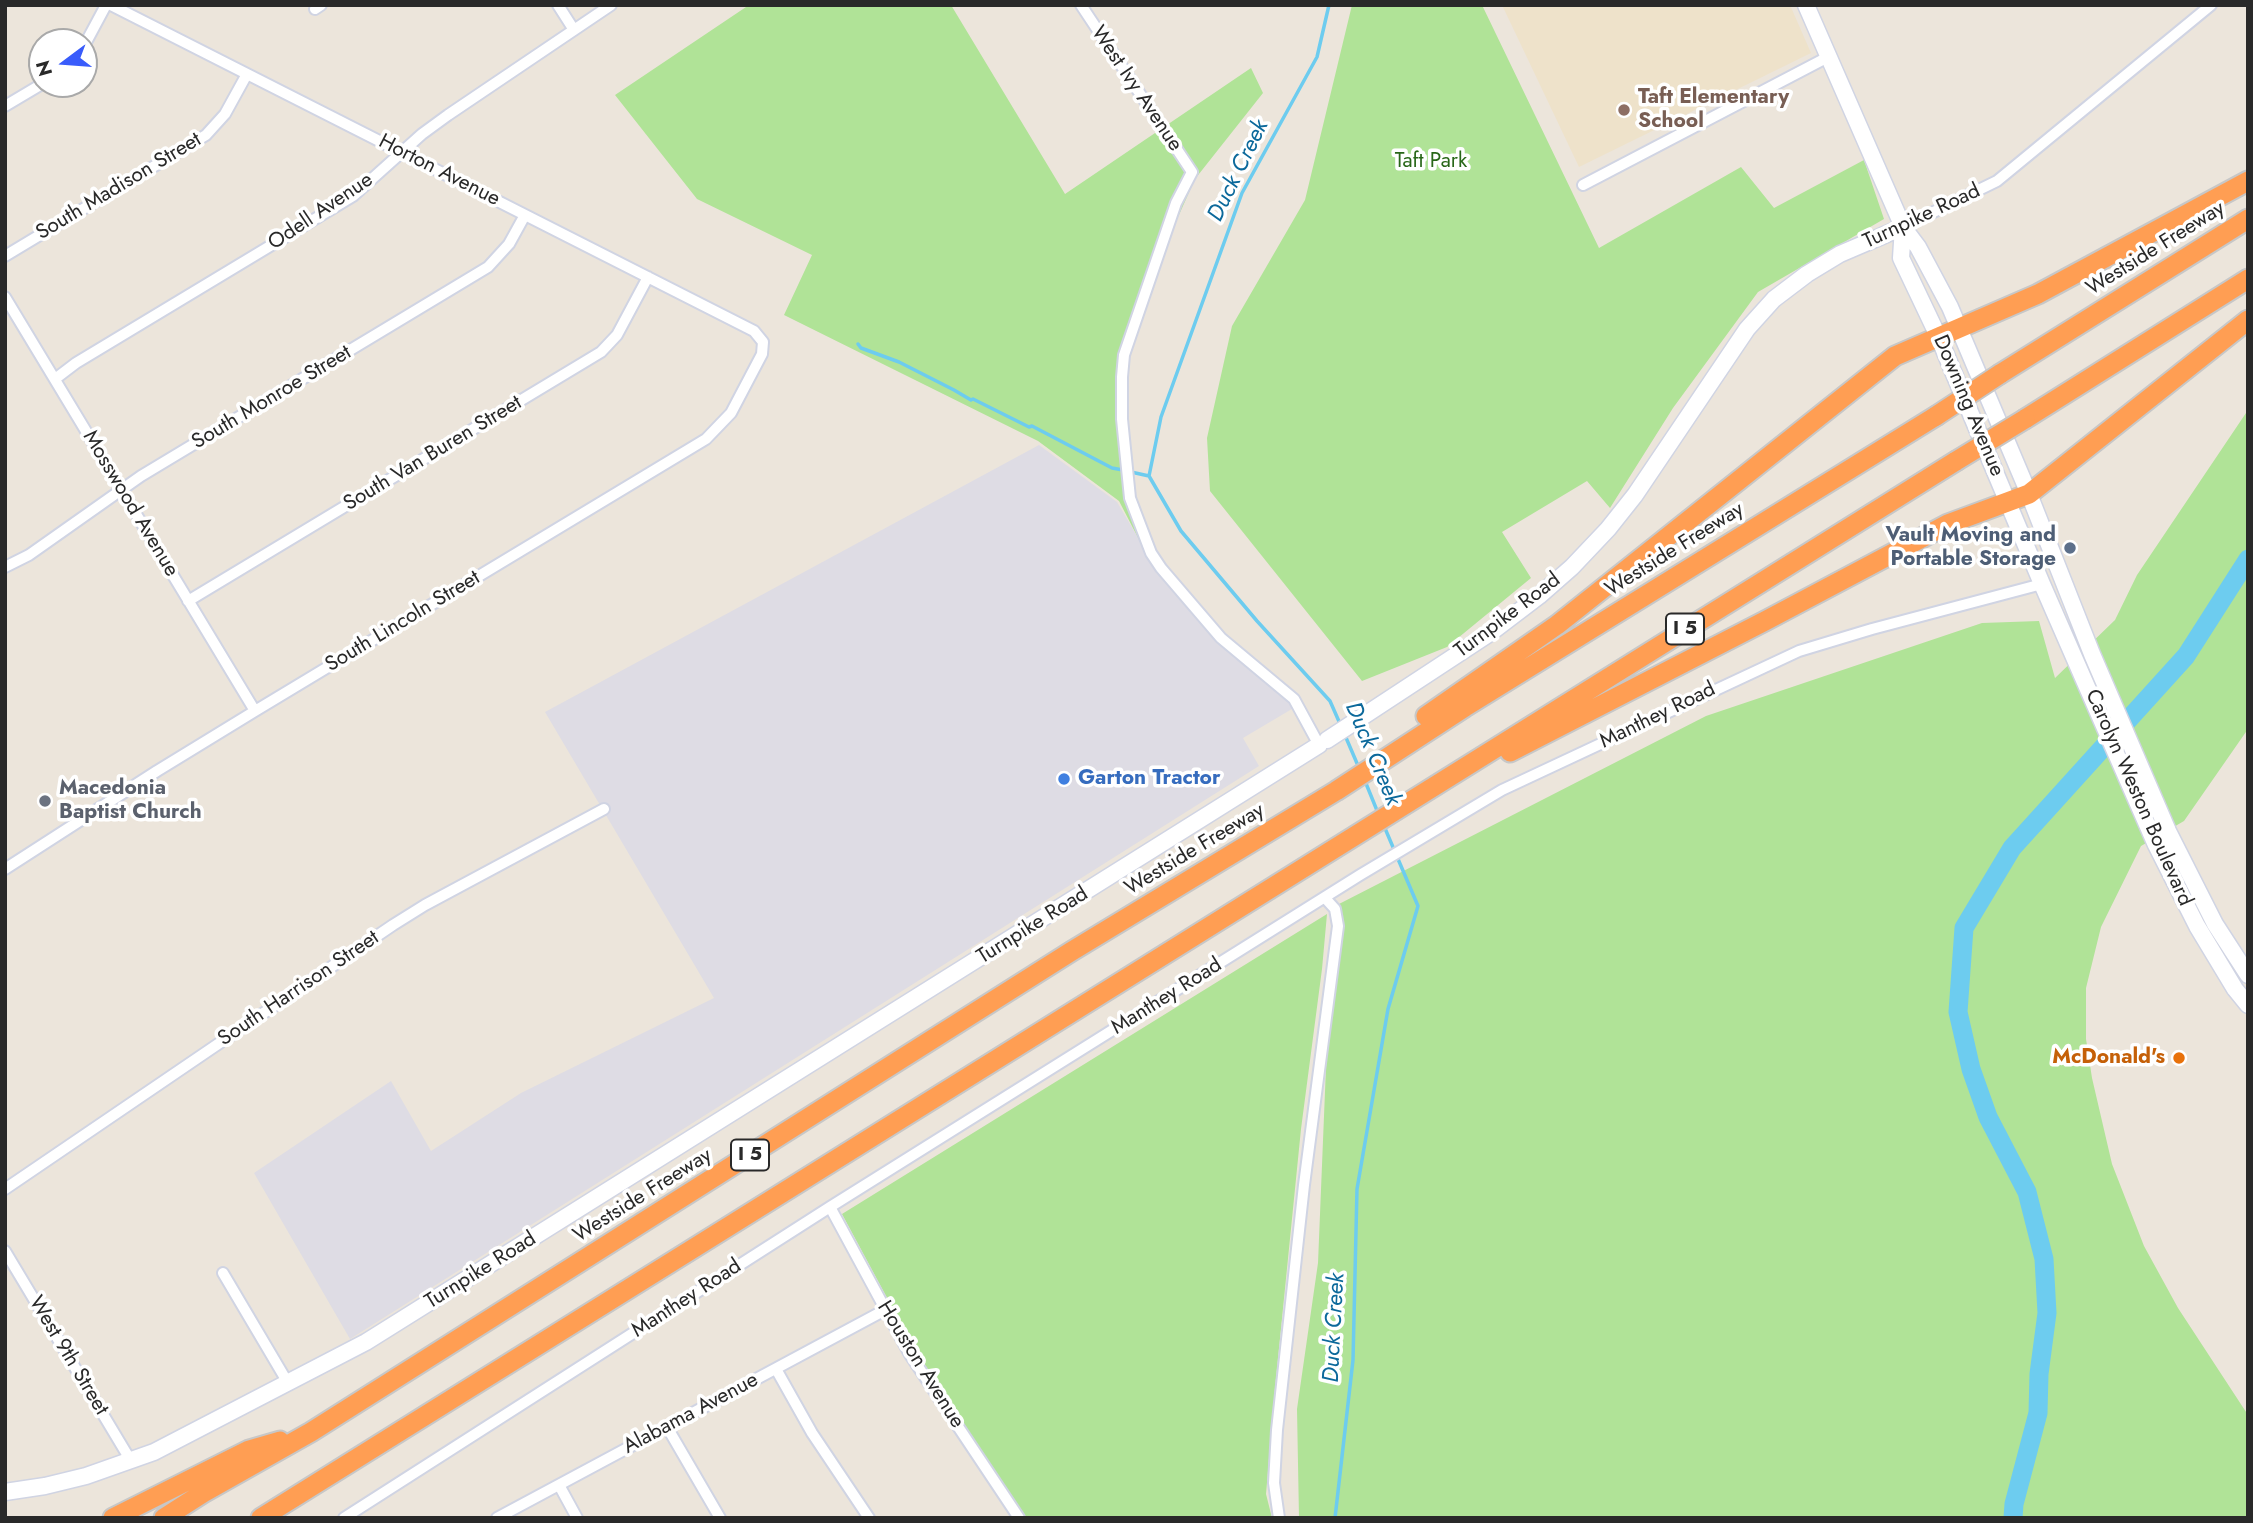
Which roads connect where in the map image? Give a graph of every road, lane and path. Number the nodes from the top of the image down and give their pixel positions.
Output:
1 (106, 5) edge
2 (111, 5) edge
3 (558, 5) edge
4 (611, 5) edge
5 (1081, 5) edge
6 (1806, 5) edge
7 (2211, 5) edge
8 (94, 28) edge
9 (574, 30) junction
10 (1828, 57) junction
11 (247, 74) junction
12 (28, 92) edge
13 (5, 106) edge
14 (401, 152) junction
15 (2248, 181) edge
16 (1583, 185) dead end
17 (525, 215) junction
18 (2248, 219) edge
19 (1903, 227) junction
20 (5, 256) edge
21 (648, 277) junction
22 (2248, 279) edge
23 (5, 297) edge
24 (2248, 320) edge
25 (1959, 329) junction
26 (1939, 338) junction
27 (763, 342) joint
28 (55, 379) junction
29 (121, 489) junction
30 (2029, 494) junction
31 (2009, 502) junction
32 (5, 567) edge
33 (2061, 575) joint
34 (2042, 584) junction
35 (188, 601) junction
36 (2092, 654) junction
37 (255, 711) junction
38 (1323, 743) junction
39 (1395, 751) junction
40 (1462, 768) junction
41 (604, 809) dead end
42 (5, 869) edge
43 (1325, 898) junction
44 (2248, 975) edge
45 (2248, 1005) edge
46 (5, 1189) edge
47 (830, 1207) junction
48 (5, 1251) edge
49 (223, 1273) dead end
50 (885, 1310) junction
51 (776, 1368) junction
52 (288, 1383) junction
53 (667, 1427) junction
54 (311, 1432) junction
55 (131, 1461) junction
56 (331, 1474) junction
57 (559, 1485) junction
58 (5, 1492) edge
59 (113, 1518) edge
60 (164, 1518) edge
61 (261, 1518) edge
62 (278, 1518) edge
63 (344, 1518) edge
64 (497, 1518) edge
65 (577, 1518) edge
66 (719, 1518) edge
67 (869, 1518) edge
68 (1019, 1518) edge
69 (1279, 1518) edge

1 - 8 street
2 - 11 street, Horton Avenue
3 - 9 street
4 - 9 street, Odell Avenue
5 - 38 street, West Ivy Avenue
6 - 10 street, Downing Avenue
7 - 19 street, Turnpike Road
9 - 14 street, Odell Avenue
10 - 16 street
10 - 19 street, Downing Avenue
11 - 14 street, Horton Avenue
11 - 20 street, South Madison Street
12 - 13 street
14 - 17 street, Horton Avenue
14 - 28 street, Odell Avenue
15 - 25 highway
17 - 21 street, Horton Avenue
17 - 29 street, South Monroe Street
18 - 39 highway, Westside Freeway / I 5, bridge
19 - 25 street, Downing Avenue
19 - 26 street, Downing Avenue
19 - 38 street, Turnpike Road
21 - 27 street, Horton Avenue
21 - 35 street, South Van Buren Street
22 - 40 highway, I 5, bridge
23 - 28 street, Mosswood Avenue
24 - 30 highway
25 - 26 highway
25 - 30 street, Downing Avenue
26 - 31 street, Downing Avenue
26 - 39 highway
27 - 37 street, South Lincoln Street
28 - 29 street, Mosswood Avenue
29 - 32 street, South Monroe Street
29 - 35 street, Mosswood Avenue
30 - 31 highway
30 - 33 street, Downing Avenue
31 - 34 street, Downing Avenue
31 - 40 highway
33 - 36 street, Carolyn Weston Boulevard
34 - 36 street
34 - 43 street, Manthey Road
34 - 45 street, Carolyn Weston Boulevard
35 - 37 street, Mosswood Avenue
36 - 44 street, Carolyn Weston Boulevard
37 - 42 street, South Lincoln Street
38 - 52 street, Turnpike Road
39 - 54 highway, Westside Freeway / I 5
40 - 56 highway, I 5
41 - 46 street, South Harrison Street
43 - 47 street, Manthey Road
43 - 69 street
47 - 50 street, Houston Avenue
47 - 63 street, Manthey Road
48 - 55 street, West 9th Street
49 - 52 street
50 - 51 street, Alabama Avenue
50 - 68 street, Houston Avenue
51 - 53 street, Alabama Avenue
51 - 67 street
52 - 55 street, Turnpike Road
53 - 57 street, Alabama Avenue
53 - 66 street
54 - 59 highway
54 - 60 highway, Westside Freeway / I 5
55 - 58 street, Turnpike Road
56 - 61 highway, I 5
56 - 62 highway
57 - 64 street, Alabama Avenue
57 - 65 street

